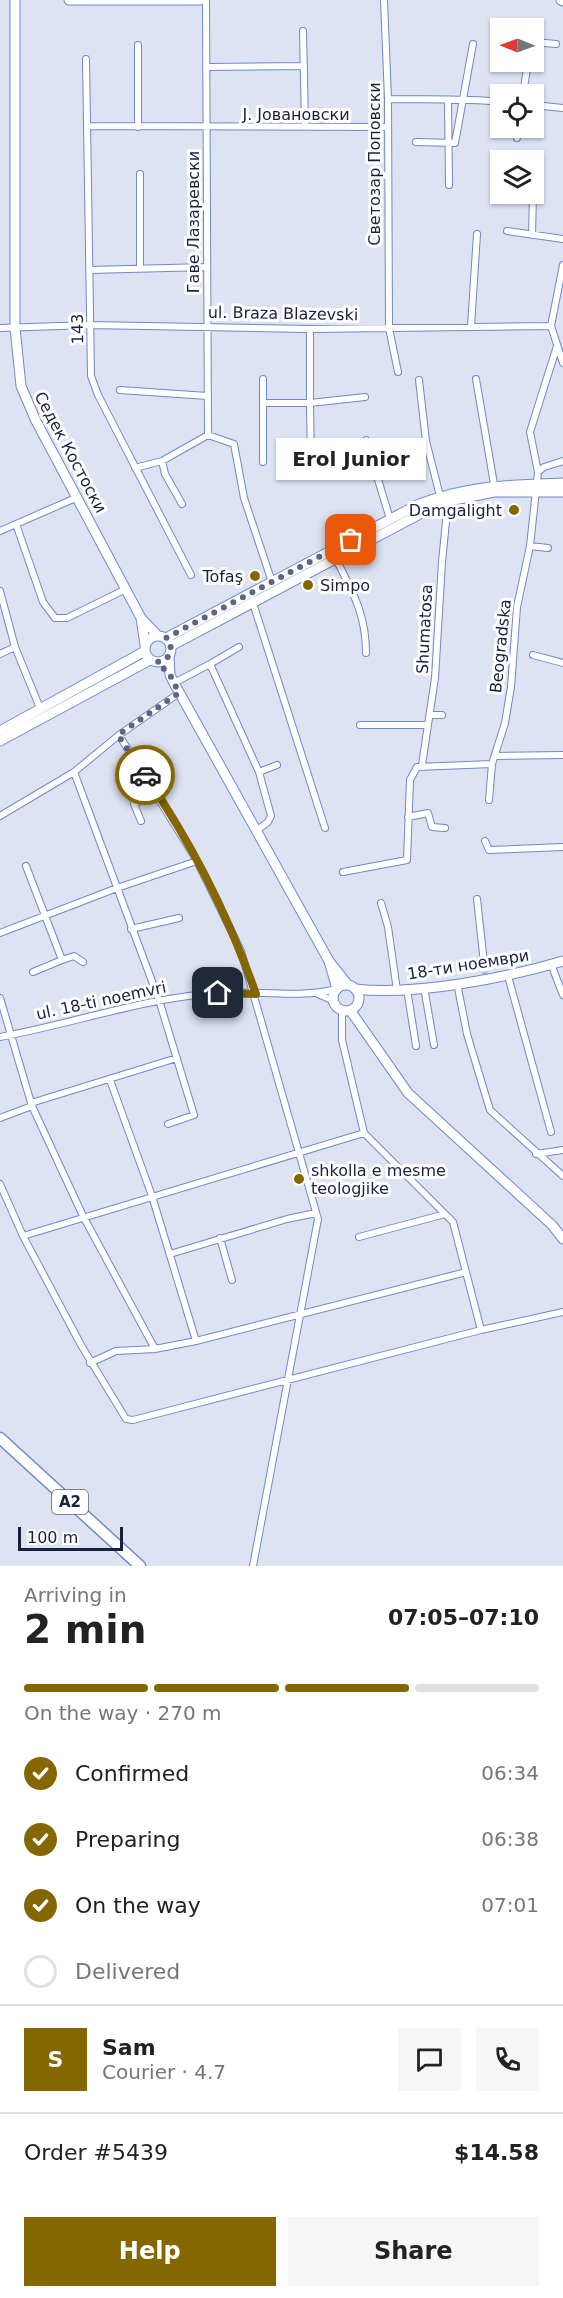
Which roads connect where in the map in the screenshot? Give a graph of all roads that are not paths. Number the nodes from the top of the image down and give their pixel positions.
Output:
1 (15, 0) edge
2 (69, 0) edge
3 (200, 0) edge
4 (206, 0) edge
5 (384, 0) edge
6 (303, 31) dead end
7 (544, 43) edge
8 (473, 44) dead end
9 (556, 44) dead end
10 (138, 45) dead end
11 (86, 59) dead end
12 (304, 66) junction
13 (206, 67) junction
14 (388, 99) junction
15 (465, 99) junction
16 (448, 101) junction
17 (490, 101) edge
18 (544, 106) edge
19 (563, 108) edge
20 (87, 126) junction
21 (305, 126) junction
22 (138, 127) junction
23 (386, 127) junction
24 (206, 128) junction
25 (416, 142) dead end
26 (448, 142) junction
27 (140, 174) dead end
28 (449, 185) dead end
29 (532, 204) edge
30 (507, 231) dead end
31 (477, 234) dead end
32 (532, 235) junction
33 (563, 239) edge
34 (563, 265) edge
35 (207, 267) junction
36 (140, 268) junction
37 (89, 270) junction
38 (90, 325) junction
39 (207, 326) junction
40 (471, 326) junction
41 (551, 326) junction
42 (0, 328) edge
43 (15, 328) junction
44 (389, 328) junction
45 (310, 329) junction
46 (557, 346) junction
47 (563, 363) edge
48 (398, 372) dead end
49 (263, 379) dead end
50 (419, 380) dead end
51 (476, 380) dead end
52 (120, 390) dead end
53 (207, 396) junction
54 (365, 397) dead end
55 (263, 403) junction
56 (310, 403) junction
57 (208, 435) junction
58 (366, 440) dead end
59 (162, 461) junction
60 (563, 461) edge
61 (263, 462) dead end
62 (311, 464) dead end
63 (135, 468) junction
64 (538, 472) junction
65 (563, 483) edge
66 (494, 484) junction
67 (535, 488) junction
68 (563, 492) edge
69 (78, 497) junction
70 (445, 497) junction
71 (182, 504) dead end
72 (390, 519) junction
73 (16, 524) junction
74 (0, 531) edge
75 (530, 546) junction
76 (548, 548) dead end
77 (336, 559) junction
78 (190, 575) dead end
79 (273, 582) junction
80 (126, 589) junction
81 (0, 591) edge
82 (253, 603) junction
83 (141, 618) junction
84 (165, 640) junction
85 (15, 647) junction
86 (239, 647) dead end
87 (366, 653) dead end
88 (0, 654) edge
89 (149, 655) junction
90 (533, 655) dead end
91 (169, 657) junction
92 (563, 663) edge
93 (210, 664) junction
94 (172, 679) junction
95 (179, 693) junction
96 (40, 708) junction
97 (430, 715) junction
98 (442, 715) dead end
99 (360, 725) dead end
100 (428, 725) junction
101 (0, 731) edge
102 (118, 735) junction
103 (0, 741) edge
104 (563, 755) edge
105 (496, 756) junction
106 (492, 764) junction
107 (277, 765) dead end
108 (423, 765) junction
109 (74, 772) junction
110 (259, 772) junction
111 (157, 793) junction
112 (489, 800) dead end
113 (0, 816) edge
114 (408, 817) junction
115 (141, 821) dead end
116 (325, 828) dead end
117 (445, 828) dead end
118 (257, 830) junction
119 (485, 841) dead end
120 (563, 847) edge
121 (197, 861) junction
122 (26, 866) dead end
123 (344, 872) dead end
124 (117, 888) junction
125 (477, 899) dead end
126 (381, 903) dead end
127 (46, 915) junction
128 (178, 918) dead end
129 (131, 929) junction
130 (0, 933) edge
131 (62, 960) junction
132 (329, 961) junction
133 (563, 961) edge
134 (82, 962) dead end
135 (484, 963) tunnel mouth
136 (551, 964) junction
137 (33, 972) dead end
138 (508, 976) junction
139 (457, 983) junction
140 (351, 987) junction
141 (424, 987) junction
142 (337, 989) junction
143 (402, 989) junction
144 (376, 992) junction
145 (256, 994) junction
146 (317, 994) junction
147 (563, 995) edge
148 (0, 998) edge
149 (159, 1000) junction
150 (334, 1001) junction
151 (352, 1006) junction
152 (10, 1035) junction
153 (0, 1037) edge
154 (434, 1045) dead end
155 (416, 1046) dead end
156 (177, 1058) junction
157 (110, 1080) junction
158 (31, 1105) junction
159 (0, 1118) edge
160 (168, 1124) dead end
161 (551, 1132) dead end
162 (364, 1133) junction
163 (563, 1150) edge
164 (298, 1153) junction
165 (536, 1154) junction
166 (563, 1176) edge
167 (0, 1184) edge
168 (152, 1196) junction
169 (316, 1213) junction
170 (445, 1214) junction
171 (83, 1216) junction
172 (23, 1236) junction
173 (359, 1237) dead end
174 (220, 1238) junction
175 (563, 1239) edge
176 (170, 1254) junction
177 (466, 1272) junction
178 (232, 1280) dead end
179 (563, 1312) edge
180 (301, 1315) junction
181 (481, 1330) junction
182 (196, 1341) junction
183 (155, 1349) junction
184 (90, 1363) junction
185 (286, 1380) junction
186 (0, 1438) edge
187 (140, 1566) edge
188 (253, 1566) edge

1 - 43 street, Седек Костоски
2 - 3 street
4 - 13 street, Гаве Лазаревски
5 - 14 street, Светозар Поповски
6 - 12 street
7 - 9 street
8 - 15 street
10 - 22 street
11 - 20 street, 143
12 - 13 street
12 - 21 street
13 - 24 street, Гаве Лазаревски
14 - 16 street
14 - 23 street, Светозар Поповски
15 - 16 street
15 - 17 street
15 - 26 street
16 - 26 street
18 - 19 street
20 - 22 street, Ј. Јовановски
20 - 37 street, 143
21 - 23 street, Ј. Јовановски
21 - 24 street, Ј. Јовановски
22 - 24 street, Ј. Јовановски
23 - 44 street, Светозар Поповски
24 - 35 street, Гаве Лазаревски
25 - 26 street
26 - 28 street
27 - 36 street
29 - 32 street
30 - 32 street
31 - 40 street
32 - 33 street
34 - 41 street
35 - 36 street
35 - 39 street, Гаве Лазаревски
36 - 37 street
37 - 38 street, 143
38 - 39 street, ul. Braza Blazevski
38 - 43 street, ul. Braza Blazevski
38 - 63 street, 143
39 - 45 street, ul. Braza Blazevski
39 - 53 street, Гаве Лазаревски
40 - 41 street, ul. Braza Blazevski
40 - 44 street, ul. Braza Blazevski
41 - 46 street
42 - 43 street, ul. Braza Blazevski
43 - 69 street, Седек Костоски
44 - 45 street, ul. Braza Blazevski
44 - 48 street, Светозар Поповски
45 - 56 street
46 - 47 street
46 - 64 street
49 - 55 street
50 - 70 street, Shumatosa
51 - 66 street
52 - 53 street
53 - 57 street, Гаве Лазаревски
54 - 56 street
55 - 56 street
55 - 61 street
56 - 62 street
57 - 59 street
57 - 79 street
58 - 72 street
59 - 63 street
59 - 71 street
60 - 64 street
63 - 78 street, 143
64 - 67 street
65 - 67 street
66 - 67 street
66 - 70 street
67 - 68 street
67 - 70 street
67 - 75 street, Beogradska
69 - 73 street
69 - 80 street, Седек Костоски
70 - 72 street
70 - 77 street
70 - 97 street, Shumatosa
72 - 79 street
73 - 74 street
73 - 80 street
75 - 76 street
75 - 105 street, Beogradska
77 - 82 street
77 - 87 street
79 - 84 street
80 - 83 street, Седек Костоски
81 - 85 street
82 - 84 street
82 - 116 street
83 - 84 street
83 - 89 street
84 - 89 street
84 - 91 street
85 - 88 street
85 - 96 street
86 - 93 street
89 - 91 street
89 - 94 street
89 - 96 street
89 - 103 street
90 - 92 street
91 - 94 street
93 - 94 street
93 - 110 street
94 - 95 street
95 - 102 street
95 - 118 street
96 - 101 street
97 - 98 street
97 - 100 street, Shumatosa
99 - 100 street
100 - 108 street, Shumatosa
102 - 109 street
102 - 111 street
104 - 105 street
105 - 106 street, Beogradska
106 - 108 street
106 - 112 street, Beogradska
107 - 110 street
108 - 114 street
109 - 113 street
109 - 124 street
110 - 118 street
111 - 115 street
111 - 121 street
114 - 117 street
114 - 123 street
118 - 132 street
119 - 120 street
121 - 124 street
121 - 145 street
122 - 127 street
124 - 127 street
124 - 129 street
125 - 135 street
126 - 143 street
127 - 130 street
127 - 131 street
128 - 129 street
129 - 149 street
131 - 134 street
131 - 137 street
132 - 140 street
132 - 142 street
133 - 136 street, 18-ти ноември
136 - 138 street, 18-ти ноември
136 - 147 street
138 - 139 street, 18-ти ноември
138 - 161 street
139 - 141 street, 18-ти ноември
139 - 165 street
140 - 142 street
140 - 144 street
140 - 151 street
141 - 143 street, 18-ти ноември
141 - 154 street
142 - 146 street, ul. 18-ti noemvri
142 - 150 street
143 - 144 street, 18-ти ноември
143 - 155 street
144 - 151 street
145 - 146 street, ul. 18-ti noemvri
145 - 149 street, ul. 18-ti noemvri
145 - 164 street
146 - 150 street, ul. 18-ti noemvri
148 - 152 street
149 - 152 street, ul. 18-ti noemvri
149 - 156 street
150 - 151 street
151 - 162 street
151 - 175 street
152 - 153 street, ul. 18-ti noemvri
152 - 158 street
156 - 157 street
156 - 160 street
157 - 158 street
157 - 168 street
158 - 159 street
158 - 171 street
162 - 164 street
162 - 170 street
163 - 165 street
164 - 168 street
164 - 169 street
165 - 166 street
167 - 172 street
168 - 171 street
168 - 176 street
169 - 174 street
169 - 180 street
170 - 173 street
170 - 177 street
171 - 172 street
171 - 183 street
172 - 184 street
174 - 176 street
174 - 178 street
176 - 182 street
177 - 180 street
177 - 181 street
179 - 181 street
180 - 182 street
180 - 185 street
181 - 185 street
182 - 183 street
183 - 184 street
184 - 185 street
185 - 188 street
186 - 187 main road, A2

